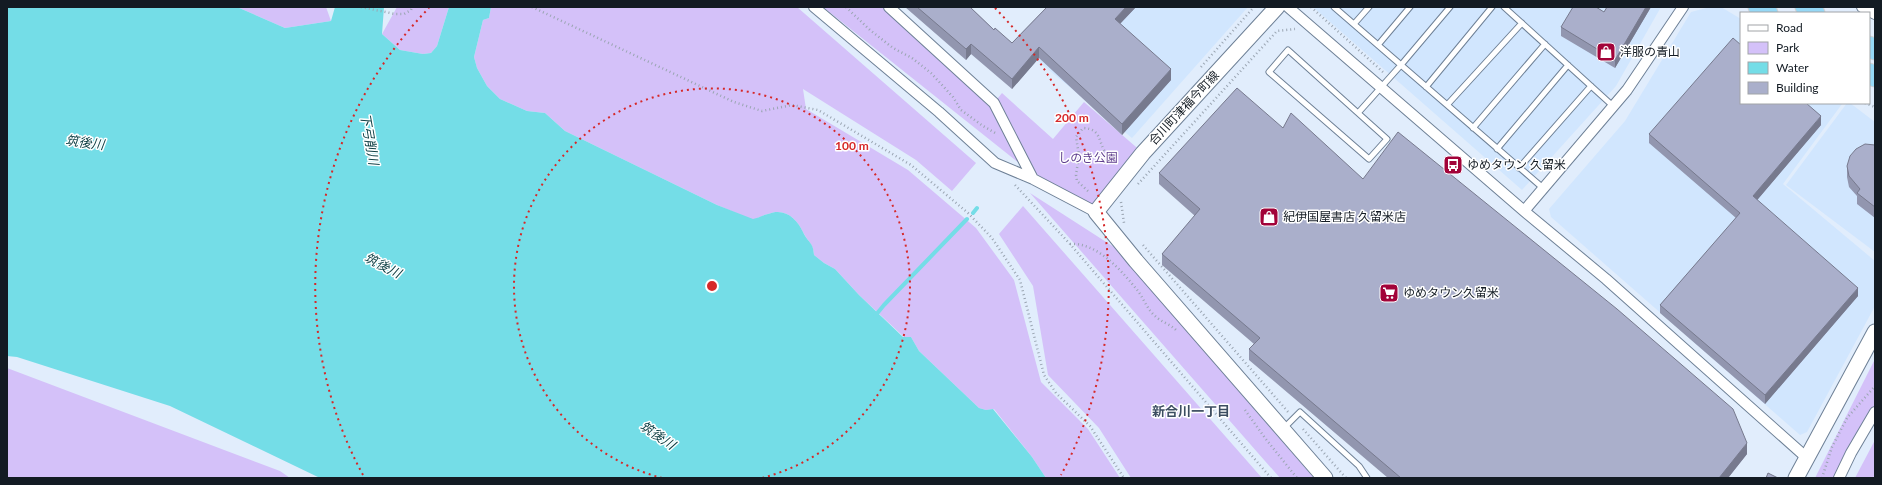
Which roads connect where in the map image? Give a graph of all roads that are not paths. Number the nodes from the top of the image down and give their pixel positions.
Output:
1 (814, 7) edge
2 (889, 7) edge
3 (1276, 7) edge
4 (1288, 7) edge
5 (1334, 7) edge
6 (1369, 7) edge
7 (1410, 7) edge
8 (1450, 7) edge
9 (1492, 7) edge
10 (1504, 7) edge
11 (1683, 7) edge
12 (1522, 23) junction
13 (1354, 24) junction
14 (1545, 44) junction
15 (1378, 45) junction
16 (1401, 65) junction
17 (1568, 65) junction
18 (1591, 86) junction
19 (1381, 87) junction
20 (1426, 87) junction
21 (1448, 105) junction
22 (1613, 106) junction
23 (1358, 113) junction
24 (1473, 128) junction
25 (1497, 149) junction
26 (1519, 168) junction
27 (1033, 179) junction
28 (1543, 188) junction
29 (1524, 211) junction
30 (1096, 212) junction
31 (1875, 332) edge
32 (1875, 412) edge
33 (1283, 429) junction
34 (1807, 458) junction
35 (1324, 478) edge
36 (1367, 478) edge
37 (1796, 478) edge
38 (1839, 478) edge

1 - 27 street
2 - 27 street
3 - 30 street, 合川町津福今町線
4 - 19 street
5 - 13 lane
6 - 13 lane
7 - 15 lane
8 - 16 lane
9 - 20 lane
10 - 12 lane
11 - 22 street
12 - 14 lane
12 - 21 lane
13 - 15 lane
14 - 17 lane
14 - 24 lane
15 - 16 lane
16 - 19 lane
16 - 20 lane
17 - 18 lane
17 - 25 lane
18 - 22 lane
18 - 26 lane
19 - 23 lane
19 - 29 street
20 - 21 lane
21 - 24 lane
22 - 28 street
23 - 23 lane
24 - 25 lane
25 - 26 lane
26 - 28 lane
27 - 30 street
28 - 29 street
29 - 34 street
30 - 33 street
31 - 34 street
32 - 38 street
33 - 35 street
33 - 36 lane
34 - 37 street

